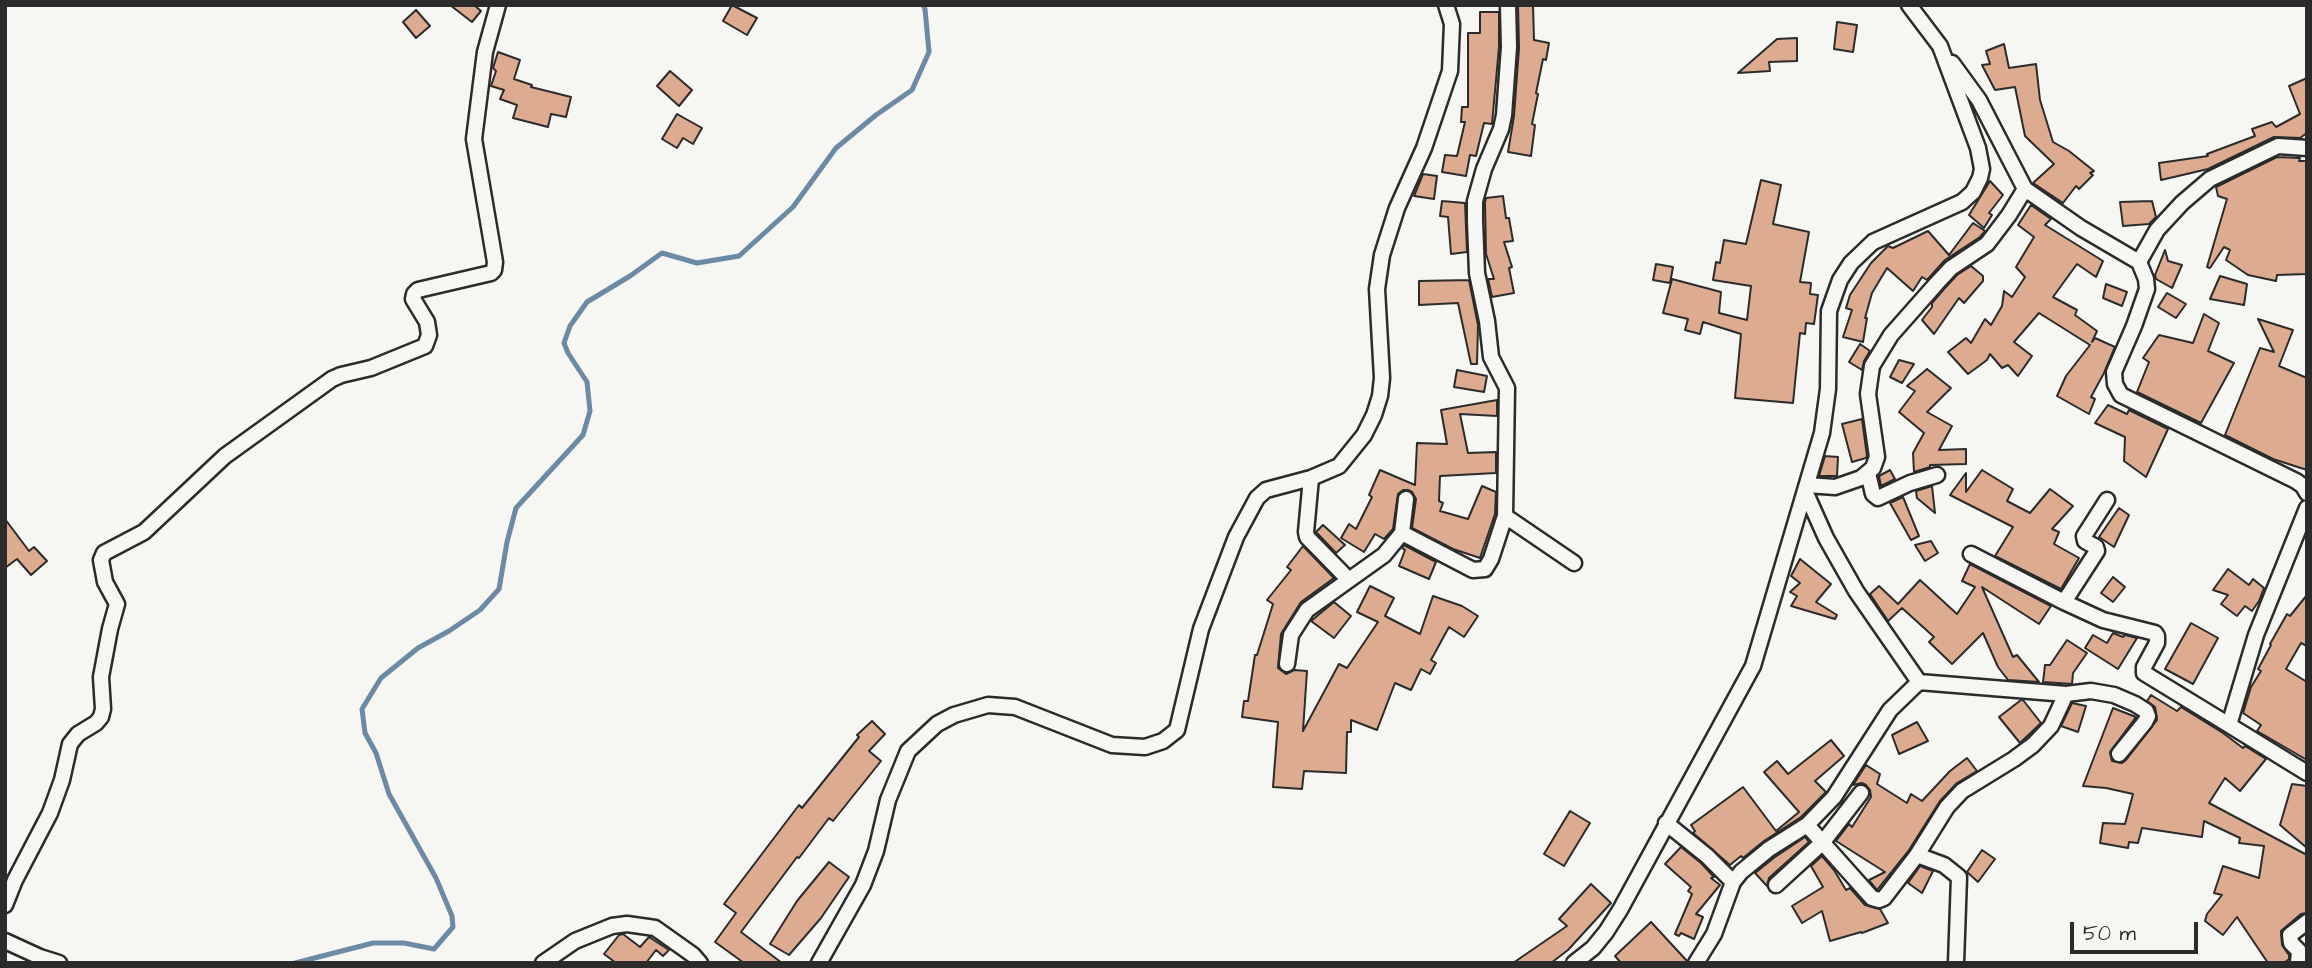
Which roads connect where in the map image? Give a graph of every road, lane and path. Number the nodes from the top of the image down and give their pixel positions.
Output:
1 (498, 5) edge
2 (1446, 5) edge
3 (1508, 5) edge
4 (1909, 5) edge
5 (1940, 46) junction
6 (2307, 148) edge
7 (2025, 189) junction
8 (2139, 262) junction
9 (1868, 473) junction
10 (1937, 475) dead end
11 (1311, 478) junction
12 (1806, 488) junction
13 (2306, 490) edge
14 (1406, 499) dead end
15 (2107, 500) dead end
16 (2307, 508) edge
17 (1505, 516) junction
18 (1402, 533) junction
19 (1970, 554) dead end
20 (1574, 563) dead end
21 (1349, 580) junction
22 (2064, 602) junction
23 (1287, 664) dead end
24 (1919, 682) junction
25 (2066, 694) junction
26 (2229, 725) junction
27 (2119, 754) dead end
28 (2307, 773) edge
29 (1861, 793) dead end
30 (1666, 823) junction
31 (1807, 825) junction
32 (1823, 842) junction
33 (1917, 855) junction
34 (1733, 882) junction
35 (1776, 885) dead end
36 (5, 905) edge
37 (2307, 922) edge
38 (5, 941) edge
39 (59, 963) edge
40 (543, 963) edge
41 (700, 963) edge
42 (819, 963) edge
43 (1574, 963) edge
44 (1696, 963) edge
45 (1956, 963) edge
46 (2298, 963) edge

1 - 36 street
2 - 11 street
3 - 17 street
4 - 5 street
5 - 7 street
5 - 12 street
6 - 8 street
7 - 8 street
7 - 9 street
8 - 13 street
9 - 10 street
9 - 12 street
11 - 21 street
11 - 42 street
12 - 24 street
12 - 30 street
14 - 18 street
15 - 22 street
16 - 26 street
17 - 18 street
17 - 20 street
18 - 21 street
19 - 22 street
21 - 23 street
22 - 26 street
24 - 25 street
24 - 31 street
25 - 27 street
25 - 33 street
26 - 28 street
29 - 32 street
30 - 34 street
30 - 43 street
31 - 32 street
31 - 34 street
32 - 33 street
32 - 35 street
33 - 45 street
34 - 44 street
37 - 46 street
38 - 39 street
40 - 41 street

